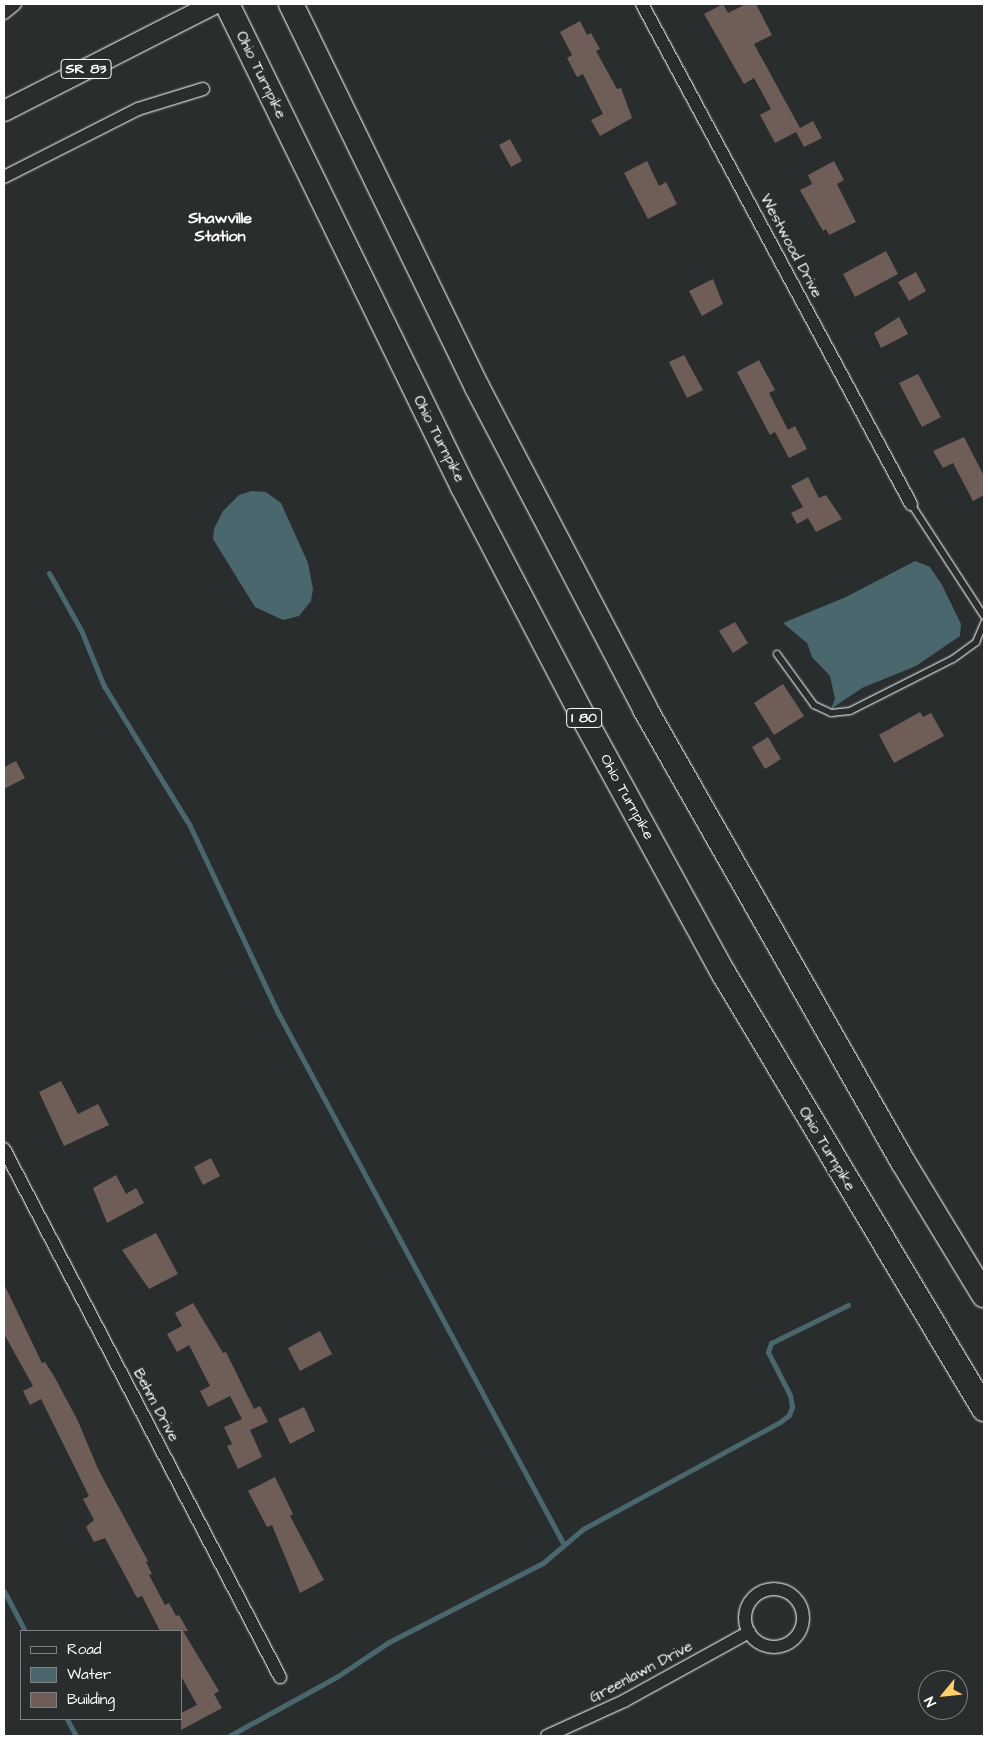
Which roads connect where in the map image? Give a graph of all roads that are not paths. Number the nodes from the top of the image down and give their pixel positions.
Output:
1 (15, 4) edge
2 (214, 4) edge
3 (227, 4) edge
4 (291, 4) edge
5 (642, 4) edge
6 (4, 13) edge
7 (203, 89) dead end
8 (4, 111) edge
9 (4, 177) edge
10 (911, 504) joint
11 (984, 616) edge
12 (984, 623) edge
13 (777, 654) dead end
14 (4, 1149) edge
15 (984, 1296) edge
16 (984, 1409) edge
17 (749, 1632) junction
18 (280, 1677) dead end
19 (547, 1736) edge

1 - 6 street
2 - 8 main road, SR 83
3 - 16 highway, Ohio Turnpike / I 80
4 - 15 highway
5 - 10 street, Westwood Drive
7 - 9 street
10 - 11 lane
12 - 13 lane
14 - 18 street, Behm Drive
17 - 17 street
17 - 19 street, Greenlawn Drive

